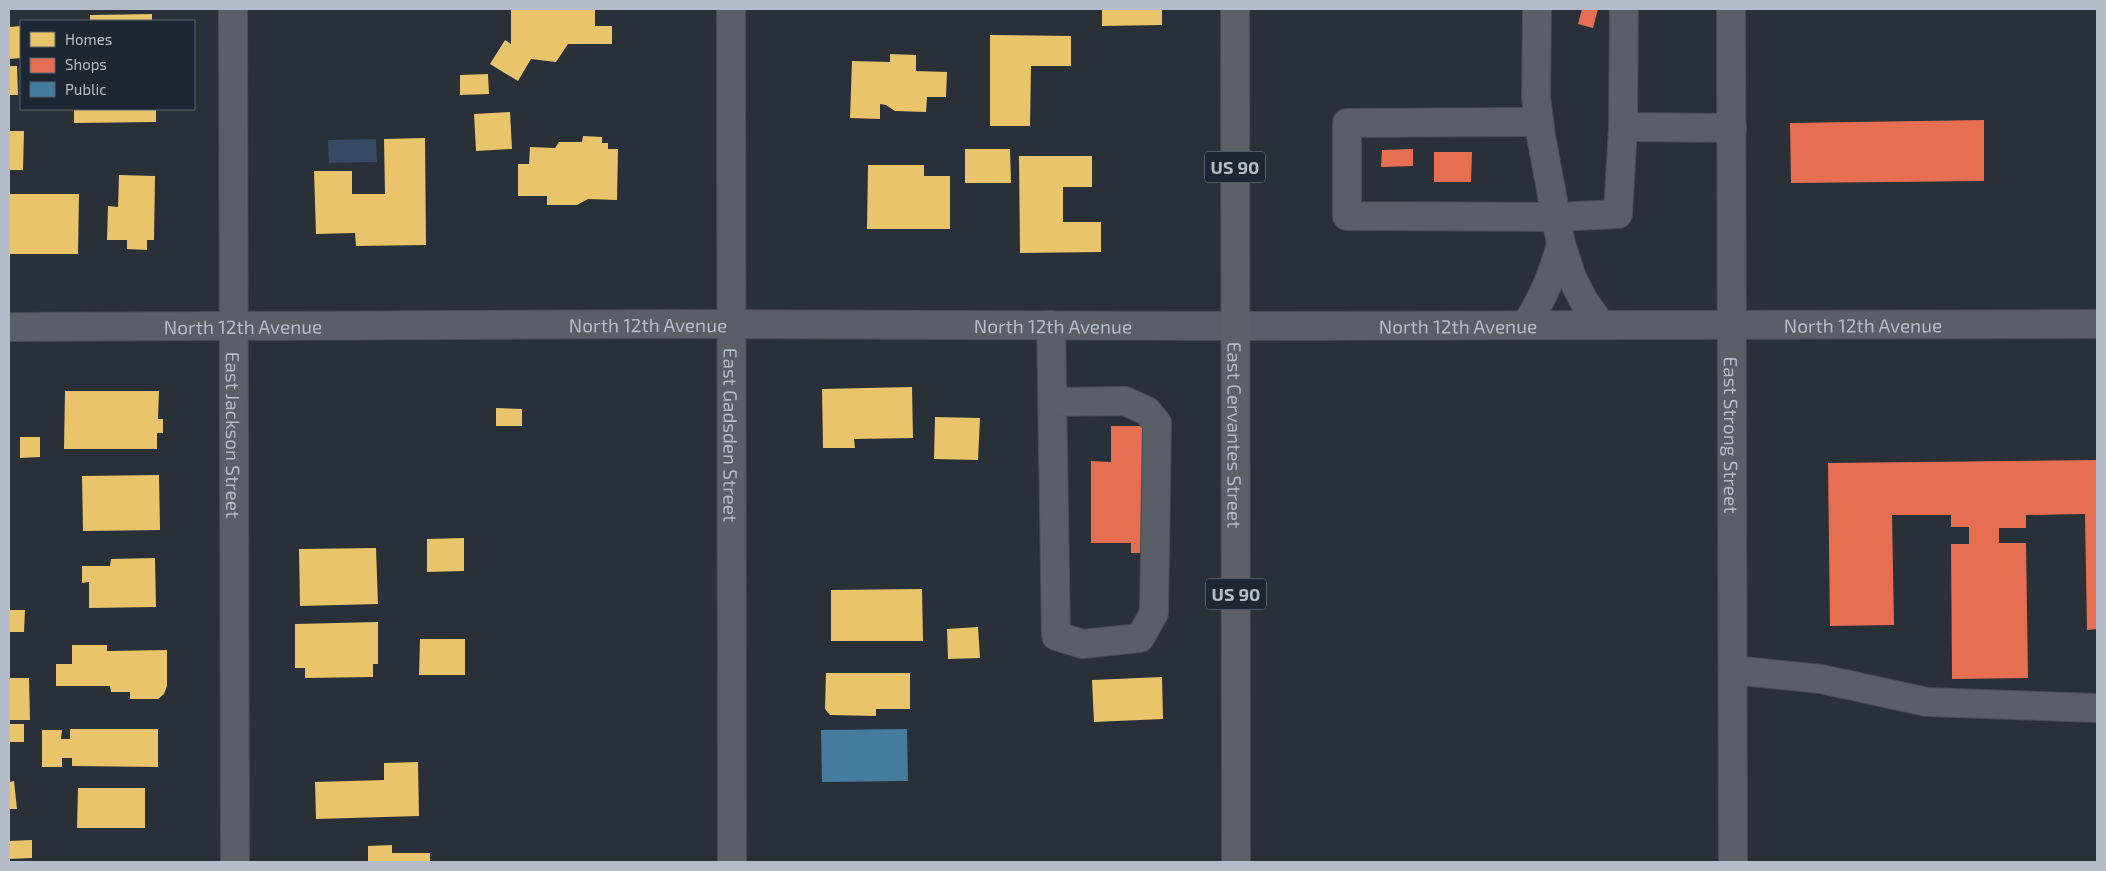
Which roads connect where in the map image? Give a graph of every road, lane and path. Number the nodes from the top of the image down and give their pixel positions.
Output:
1 (234, 9) edge
2 (731, 9) edge
3 (1235, 9) edge
4 (1537, 9) edge
5 (1624, 9) edge
6 (1731, 9) edge
7 (1539, 122) junction
8 (1623, 127) junction
9 (1732, 128) junction
10 (1556, 216) junction
11 (1561, 244) junction
12 (731, 324) junction
13 (1732, 324) junction
14 (2097, 324) edge
15 (1051, 325) junction
16 (1526, 325) junction
17 (1601, 325) junction
18 (234, 326) junction
19 (1236, 326) junction
20 (9, 327) edge
21 (1053, 402) junction
22 (1733, 670) junction
23 (2097, 708) edge
24 (236, 862) edge
25 (732, 862) edge
26 (1236, 862) edge
27 (1733, 862) edge

1 - 18 street, East Jackson Street
2 - 12 street, East Gadsden Street
3 - 19 main road, East Cervantes Street / US 90
4 - 7 street
5 - 8 street
6 - 9 street, East Strong Street
7 - 10 street
7 - 10 street
8 - 9 street
8 - 10 street
9 - 13 street, East Strong Street
10 - 11 street
11 - 16 street
11 - 17 street
12 - 15 street, North 12th Avenue
12 - 18 street, North 12th Avenue
12 - 25 street, East Gadsden Street
13 - 14 street, North 12th Avenue
13 - 17 street, North 12th Avenue
13 - 22 street, East Strong Street
15 - 19 street, North 12th Avenue
15 - 21 street
16 - 17 street, North 12th Avenue
16 - 19 street, North 12th Avenue
18 - 20 street, North 12th Avenue
18 - 24 street, East Jackson Street
19 - 26 main road, East Cervantes Street / US 90
21 - 21 street
22 - 23 street
22 - 27 street, East Strong Street

